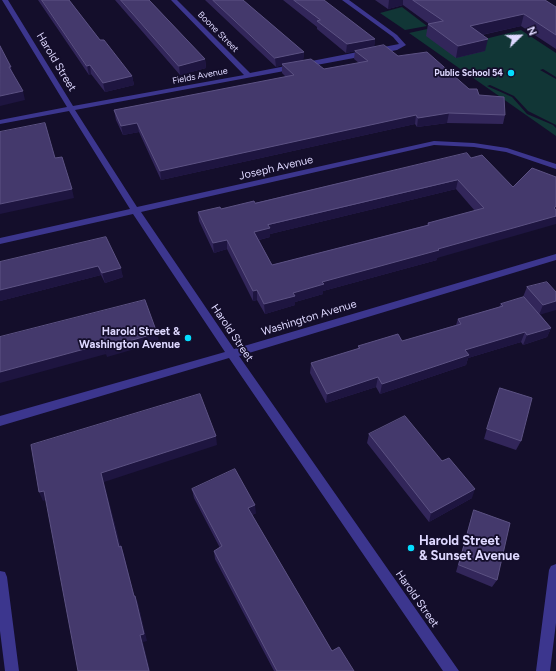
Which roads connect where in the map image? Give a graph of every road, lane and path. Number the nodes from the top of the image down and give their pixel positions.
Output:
1 (5, 0) edge
2 (174, 0) edge
3 (345, 0) edge
4 (249, 76) junction
5 (71, 109) junction
6 (0, 122) edge
7 (556, 167) edge
8 (135, 211) junction
9 (0, 241) edge
10 (556, 257) edge
11 (231, 354) junction
12 (0, 421) edge
13 (556, 570) edge
14 (0, 577) edge
15 (12, 671) edge
16 (452, 671) edge
17 (543, 671) edge

1 - 5 street, Harold Street
2 - 4 street, Boone Street
3 - 4 street, Fields Avenue
4 - 5 street, Fields Avenue
5 - 6 street, Fields Avenue
5 - 8 street, Harold Street
7 - 8 street, Joseph Avenue
8 - 9 street, Joseph Avenue
8 - 11 street, Harold Street
10 - 11 street, Washington Avenue
11 - 12 street, Washington Avenue
11 - 16 street, Harold Street
13 - 17 street
14 - 15 street

